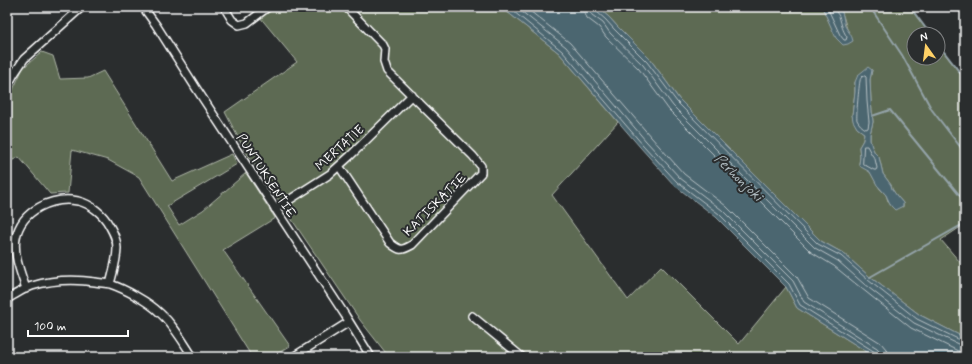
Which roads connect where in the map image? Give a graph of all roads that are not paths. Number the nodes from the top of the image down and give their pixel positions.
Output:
1 (82, 7) edge
2 (143, 7) edge
3 (224, 7) edge
4 (268, 7) edge
5 (346, 7) edge
6 (10, 73) edge
7 (7, 87) edge
8 (412, 95) junction
9 (339, 166) junction
10 (275, 209) junction
11 (110, 284) junction
12 (26, 289) junction
13 (7, 299) edge
14 (472, 316) dead end
15 (349, 322) junction
16 (193, 357) edge
17 (293, 357) edge
18 (371, 357) edge
19 (522, 357) edge

1 - 6 street
2 - 10 street, PUNTUKSENTIE
3 - 4 street
5 - 8 street
6 - 7 street
8 - 9 street, MERTATIE
8 - 9 street, KATISKATIE
9 - 10 street, MERTATIE
10 - 15 street, PUNTUKSENTIE
11 - 12 street
11 - 12 street
11 - 16 street
12 - 13 street
14 - 19 street
15 - 17 street
15 - 18 street, PUNTUKSENTIE

